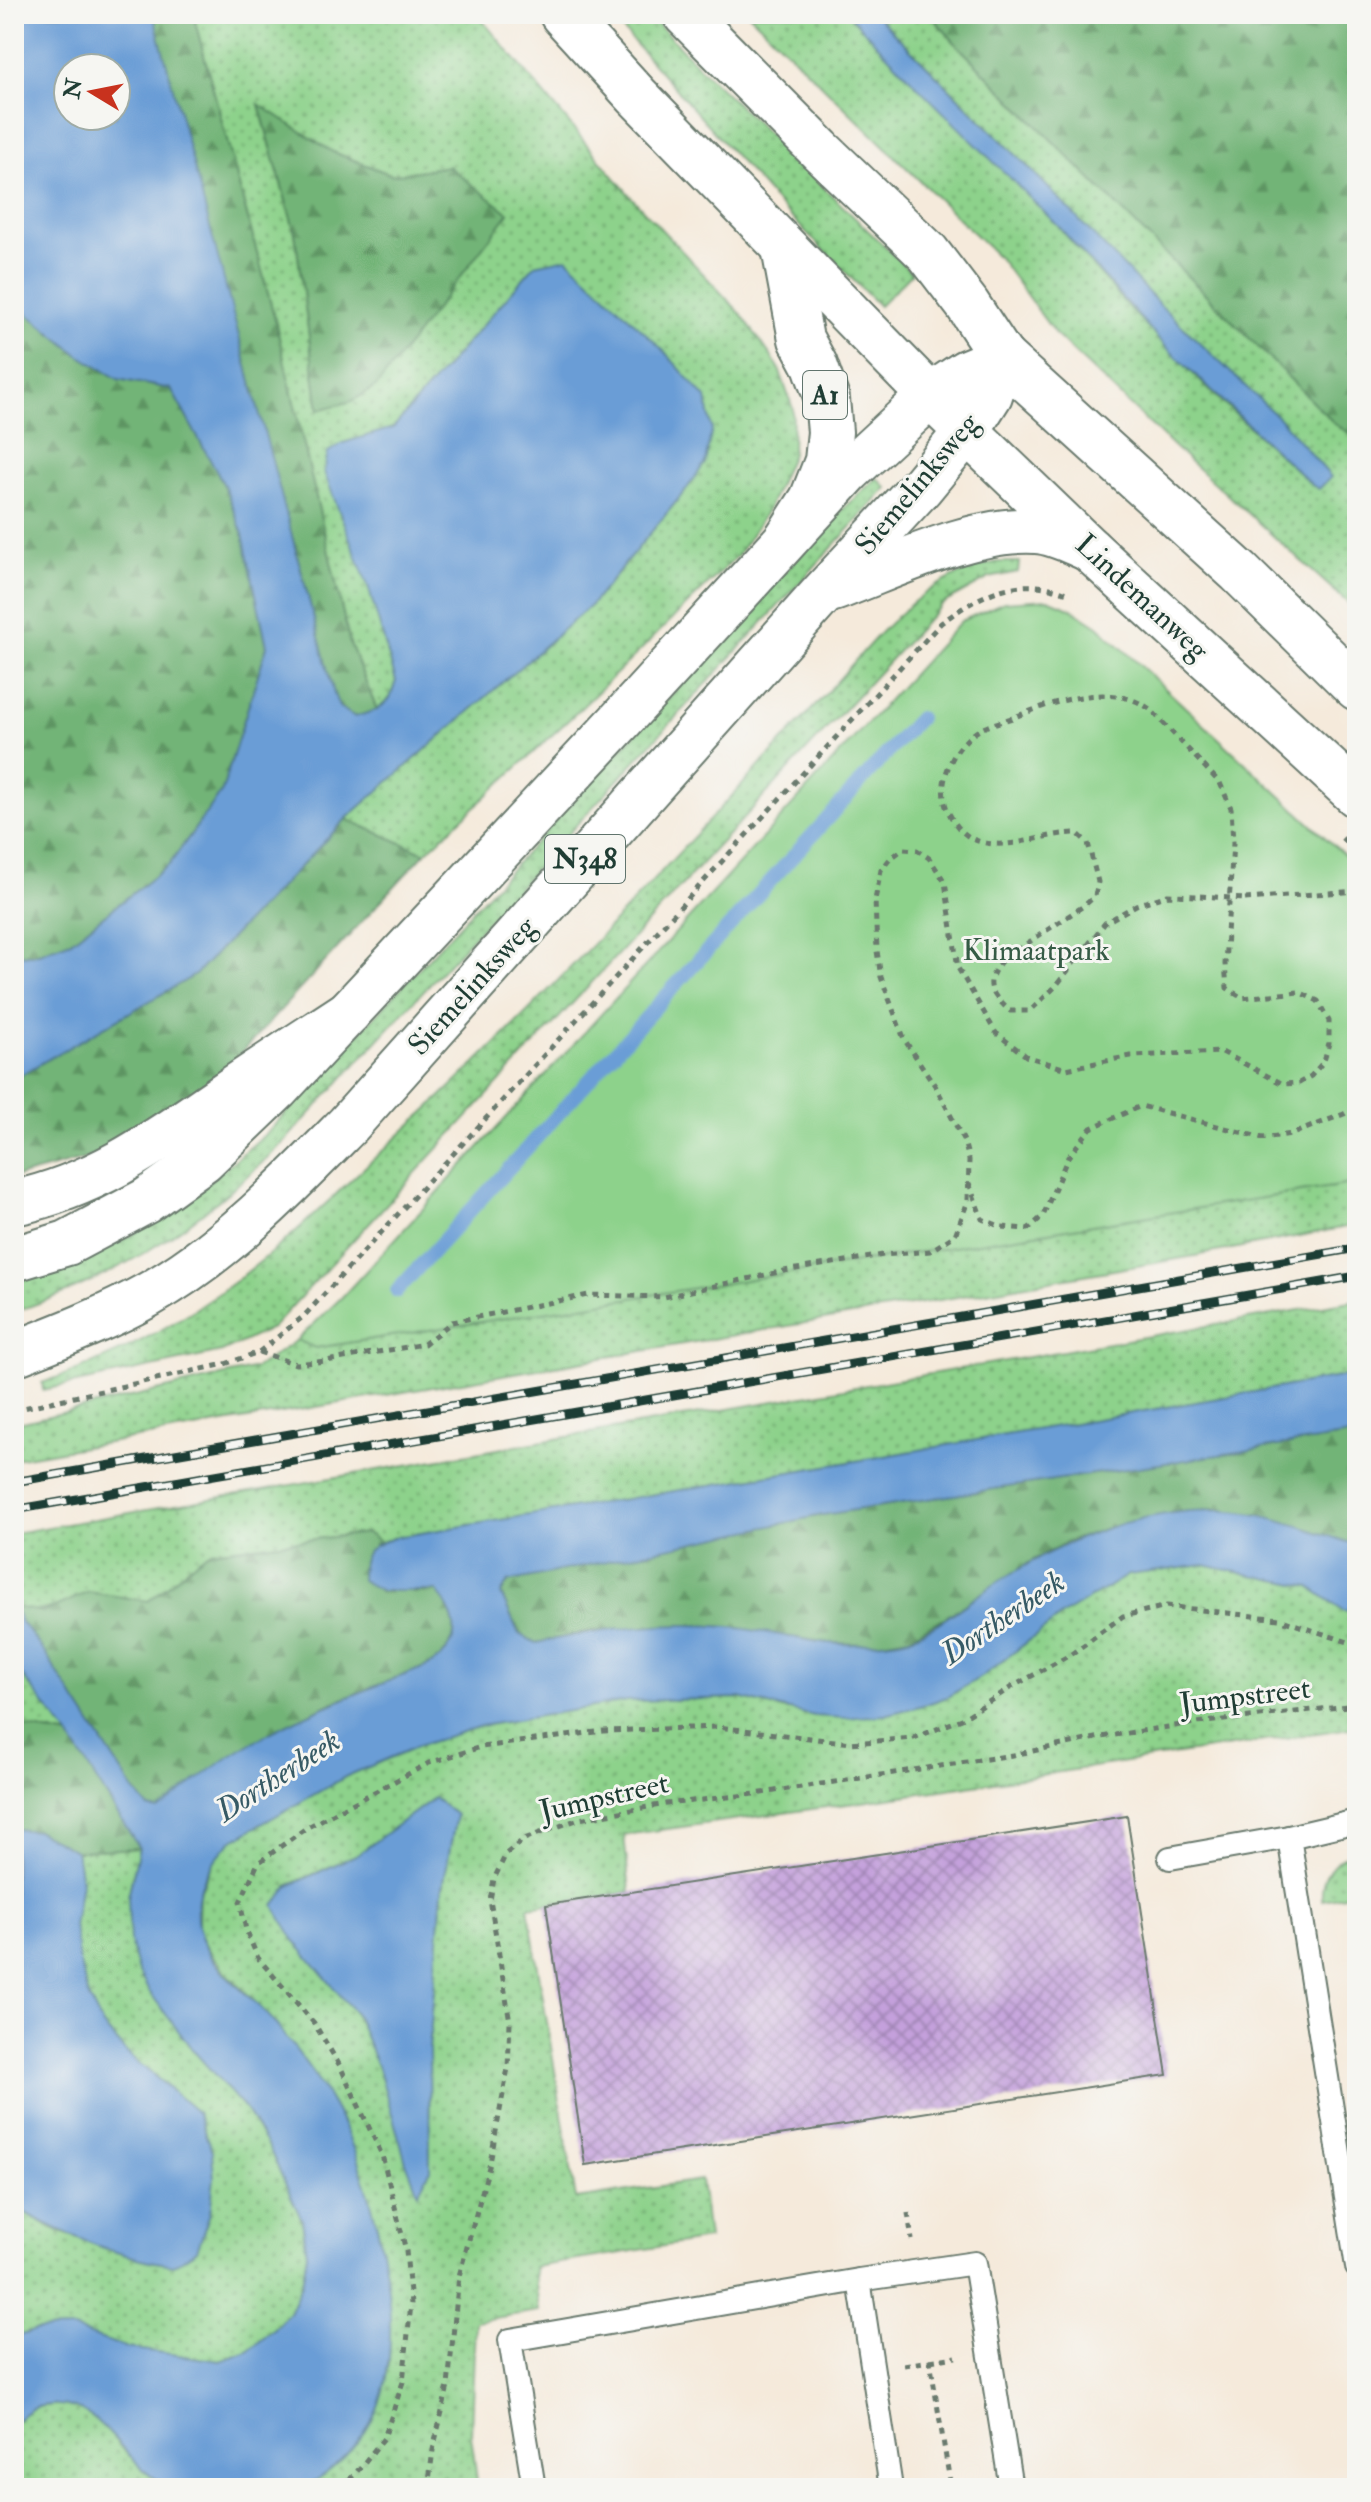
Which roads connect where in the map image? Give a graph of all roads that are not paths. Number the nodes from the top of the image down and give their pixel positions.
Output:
1 (562, 14) edge
2 (685, 14) edge
3 (784, 248) junction
4 (1002, 357) junction
5 (930, 396) junction
6 (967, 431) junction
7 (787, 538) junction
8 (1089, 549) junction
9 (823, 593) junction
10 (1357, 688) edge
11 (1346, 814) edge
12 (349, 1012) junction
13 (14, 1203) edge
14 (14, 1259) edge
15 (14, 1354) edge
16 (1357, 1821) edge
17 (1289, 1837) junction
18 (1170, 1858) dead end
19 (1357, 2267) edge
20 (859, 2280) junction
21 (534, 2488) edge
22 (891, 2488) edge
23 (1011, 2488) edge

1 - 3 main road, A1
2 - 4 main road
3 - 5 main road, A1
3 - 7 main road, A1
4 - 5 main road, Siemelinksweg / N348
4 - 6 main road, Siemelinksweg / N348
4 - 10 main road
5 - 6 main road, Lindemanweg
5 - 7 main road, Siemelinksweg / N348
6 - 8 main road, Lindemanweg
6 - 9 main road, Siemelinksweg / N348
7 - 12 main road, Siemelinksweg / N348
8 - 9 main road, N348
8 - 11 main road, Lindemanweg
9 - 15 main road, Siemelinksweg / N348
12 - 13 main road, N348
12 - 14 main road, Siemelinksweg / N348
16 - 17 lane
17 - 18 lane
17 - 19 lane
20 - 21 lane
20 - 22 lane
20 - 23 lane

